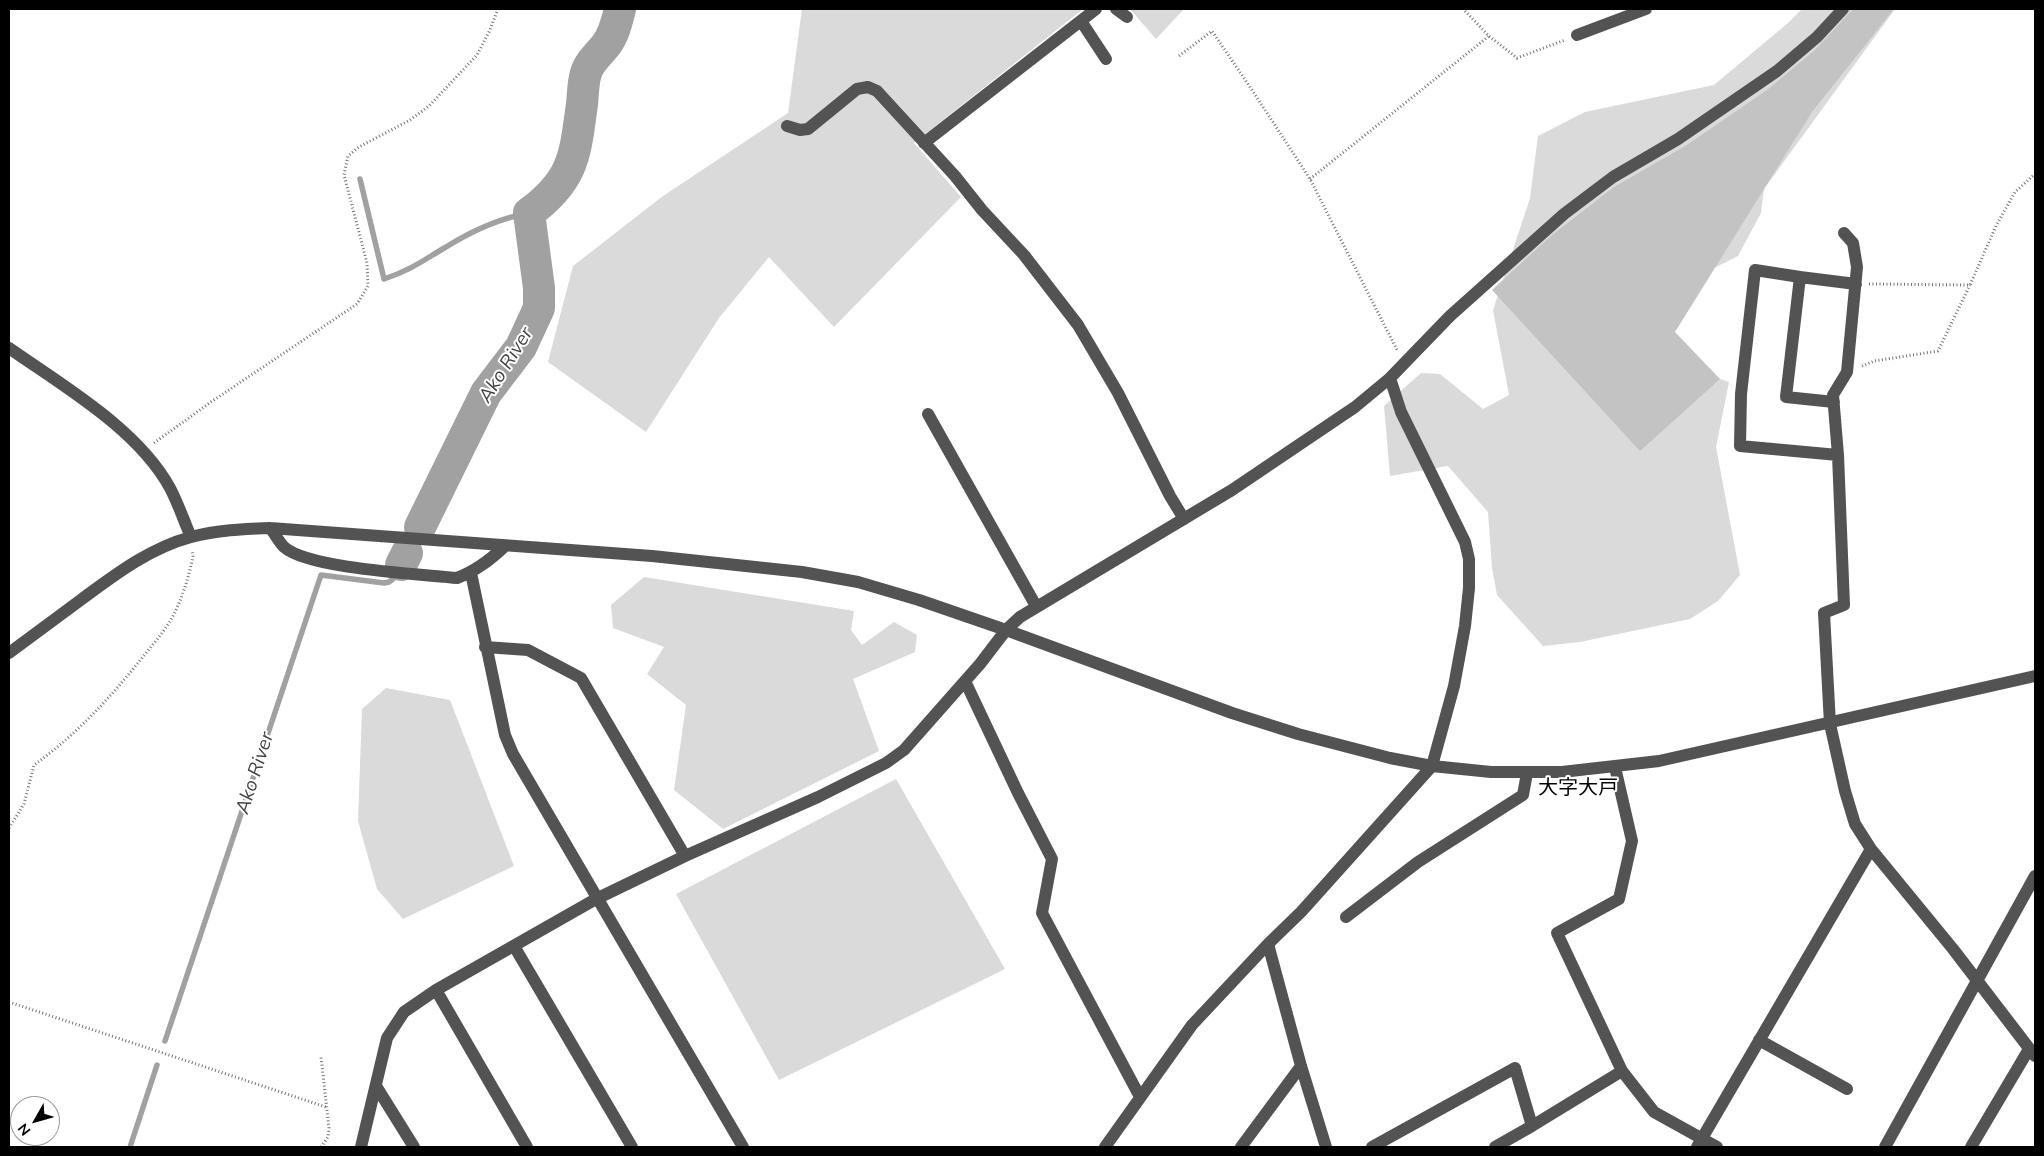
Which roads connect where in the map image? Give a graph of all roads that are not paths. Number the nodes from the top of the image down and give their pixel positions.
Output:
1 (1096, 9) edge
2 (1116, 9) edge
3 (1646, 9) edge
4 (1844, 9) edge
5 (1127, 17) dead end
6 (1081, 21) junction
7 (1578, 35) road end
8 (1106, 59) dead end
9 (787, 126) dead end
10 (924, 143) junction
11 (1844, 233) dead end
12 (1800, 277) junction
13 (1856, 284) junction
14 (9, 348) edge
15 (1390, 378) junction
16 (1834, 402) junction
17 (928, 414) dead end
18 (1838, 455) junction
19 (1184, 520) junction
20 (270, 528) junction
21 (191, 537) junction
22 (506, 546) junction
23 (471, 573) junction
24 (1036, 606) junction
25 (1006, 630) junction
26 (486, 647) junction
27 (9, 653) edge
28 (2035, 676) edge
29 (965, 681) junction
30 (1830, 724) junction
31 (1432, 766) junction
32 (1615, 767) junction
33 (1527, 772) junction
34 (1870, 849) junction
35 (685, 856) junction
36 (2035, 876) edge
37 (596, 899) junction
38 (1346, 917) dead end
39 (1268, 944) junction
40 (514, 946) junction
41 (1976, 980) junction
42 (436, 990) junction
43 (1759, 1040) junction
44 (2032, 1053) edge
45 (1300, 1066) junction
46 (1622, 1071) junction
47 (376, 1086) junction
48 (1847, 1089) dead end
49 (1140, 1097) junction
50 (1532, 1126) junction
51 (1699, 1143) edge
52 (362, 1147) edge
53 (414, 1147) edge
54 (527, 1147) edge
55 (632, 1147) edge
56 (743, 1147) edge
57 (1105, 1147) edge
58 (1241, 1147) edge
59 (1326, 1147) edge
60 (1372, 1147) edge
61 (1495, 1147) edge
62 (1717, 1147) edge
63 (1885, 1147) edge
64 (1971, 1147) edge

1 - 6 street
2 - 5 street
3 - 7 street
4 - 15 street
6 - 8 street
6 - 10 street
9 - 10 street
10 - 19 street
11 - 13 street
12 - 13 street
12 - 16 street
12 - 18 street
13 - 16 street
14 - 21 street
15 - 19 street
15 - 31 street
16 - 18 street
17 - 24 street
18 - 30 street
19 - 24 street
20 - 21 street
20 - 22 street
20 - 23 street
21 - 27 street
22 - 23 street
22 - 25 street
23 - 26 street
24 - 25 street
25 - 29 street
25 - 31 street
26 - 35 street
26 - 37 street
28 - 30 street
29 - 35 street
29 - 49 street
30 - 32 street
30 - 34 street
31 - 33 street
31 - 39 street
32 - 33 street
32 - 46 street
33 - 38 street
34 - 41 street
34 - 43 street
35 - 37 street
36 - 41 street
37 - 40 street
37 - 56 street
39 - 45 street
39 - 49 street
40 - 42 street
40 - 55 street
41 - 44 street
41 - 63 street
42 - 47 street
42 - 54 street
43 - 48 street
43 - 51 street
44 - 64 street
45 - 58 street
45 - 59 street
46 - 50 street
46 - 51 street
47 - 52 street
47 - 53 street
49 - 57 street
50 - 60 street
50 - 61 street
51 - 62 street

